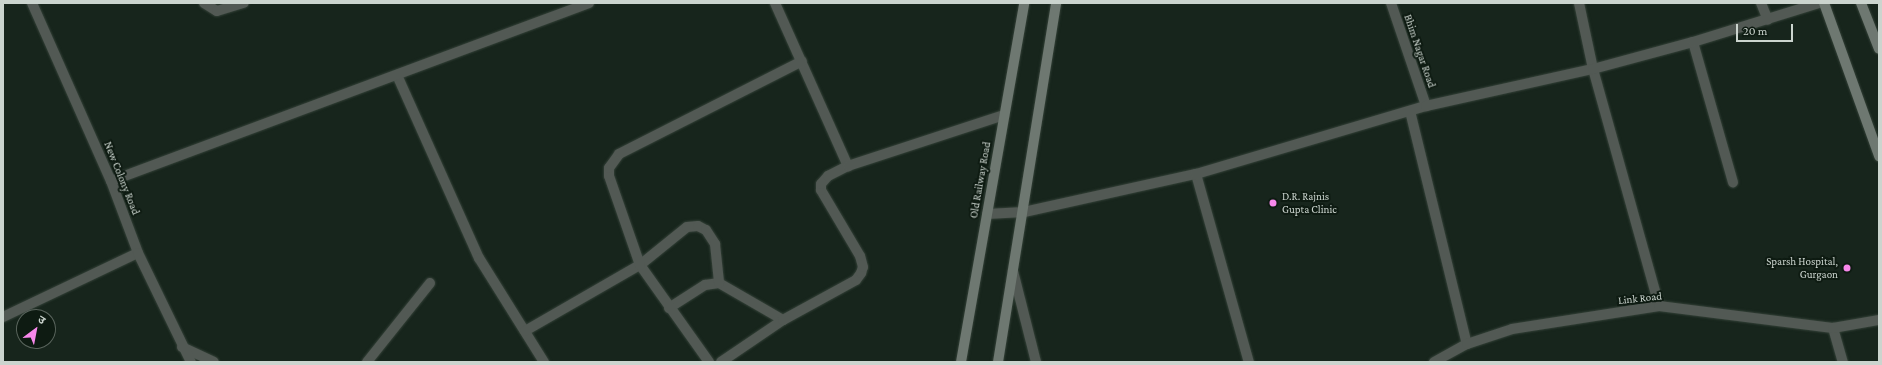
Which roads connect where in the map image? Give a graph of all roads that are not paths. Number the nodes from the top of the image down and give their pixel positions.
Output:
1 (32, 3) edge
2 (204, 3) edge
3 (244, 3) edge
4 (589, 3) edge
5 (775, 3) edge
6 (1024, 3) edge
7 (1056, 3) edge
8 (1391, 3) edge
9 (1578, 3) edge
10 (1761, 3) edge
11 (1819, 3) edge
12 (1824, 3) edge
13 (1861, 3) edge
14 (563, 8) edge
15 (1768, 20) junction
16 (1693, 42) junction
17 (1879, 49) edge
18 (802, 61) junction
19 (1593, 69) junction
20 (397, 75) junction
21 (1426, 106) junction
22 (1410, 111) junction
23 (1004, 115) junction
24 (1879, 156) edge
25 (848, 166) junction
26 (1196, 174) junction
27 (111, 180) junction
28 (1733, 182) dead end
29 (1024, 212) junction
30 (987, 214) junction
31 (138, 253) junction
32 (640, 265) junction
33 (1013, 269) junction
34 (430, 283) dead end
35 (720, 283) junction
36 (1659, 306) junction
37 (669, 308) junction
38 (3, 317) edge
39 (783, 320) junction
40 (1879, 320) edge
41 (1833, 328) junction
42 (525, 331) junction
43 (1467, 344) junction
44 (182, 347) junction
45 (191, 362) edge
46 (214, 362) edge
47 (367, 362) edge
48 (544, 362) edge
49 (709, 362) edge
50 (721, 362) edge
51 (961, 362) edge
52 (998, 362) edge
53 (1036, 362) edge
54 (1249, 362) edge
55 (1434, 362) edge
56 (1843, 362) edge

1 - 27 street, New Colony Road
2 - 3 street
4 - 14 street
5 - 18 street
6 - 23 main road, Old Railway Road
7 - 29 main road
8 - 21 street, Bhim Nagar Road
9 - 19 street
10 - 15 street
11 - 15 street
12 - 24 main road
13 - 17 main road
14 - 20 street
15 - 16 street
16 - 19 street
16 - 28 street
18 - 25 street
18 - 32 street
19 - 21 street
19 - 36 street
20 - 27 street
20 - 42 street
21 - 22 street
22 - 26 street
22 - 43 street
23 - 25 street
23 - 30 main road, Old Railway Road
25 - 39 street
26 - 29 street
26 - 54 street
27 - 31 street, New Colony Road
29 - 30 street
29 - 33 main road
30 - 51 main road, Old Railway Road
31 - 38 street
31 - 44 street, New Colony Road
32 - 35 street
32 - 37 street
32 - 42 street
33 - 52 main road
33 - 53 street
34 - 47 street
35 - 37 street
35 - 39 street
36 - 41 street, Link Road
36 - 43 street, Link Road
37 - 49 street
39 - 50 street
40 - 41 street, Link Road
41 - 56 street
42 - 48 street
43 - 55 street, Link Road
44 - 45 street, New Colony Road
44 - 46 street

